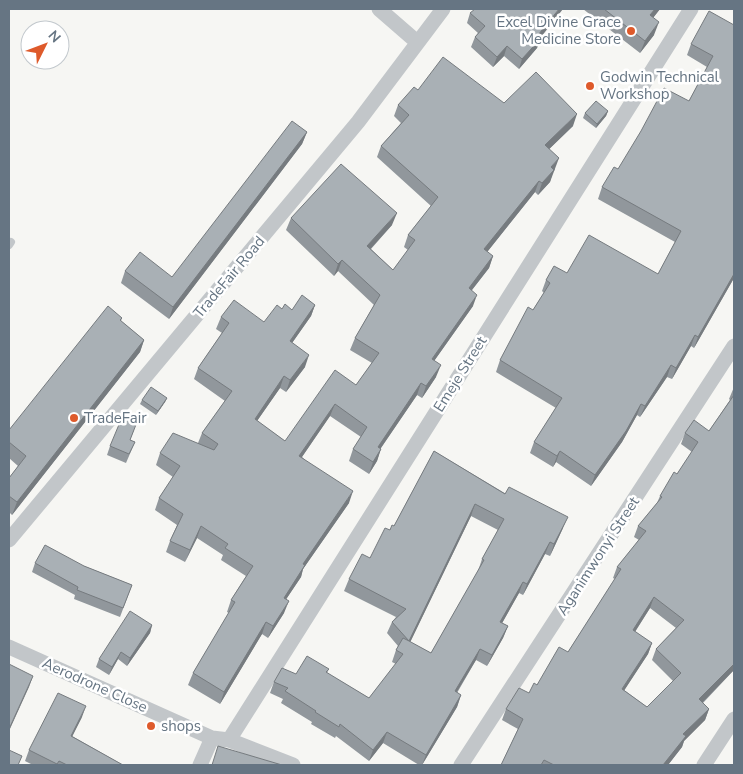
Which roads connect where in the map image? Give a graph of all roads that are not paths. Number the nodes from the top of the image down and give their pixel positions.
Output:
1 (379, 9) edge
2 (443, 9) edge
3 (691, 9) edge
4 (418, 42) junction
5 (734, 346) edge
6 (11, 534) edge
7 (9, 647) edge
8 (734, 719) edge
9 (212, 738) junction
10 (229, 740) junction
11 (200, 765) edge
12 (293, 765) edge
13 (461, 765) edge
14 (704, 765) edge

1 - 4 street
2 - 4 street, TradeFair Road
3 - 10 street, Emeje Street
4 - 6 street, TradeFair Road
5 - 13 street, Aganimwonyi Street
7 - 9 street, Aerodrone Close
8 - 14 street
9 - 10 street, Aerodrone Close
9 - 11 street
10 - 12 street, Aerodrone Close

